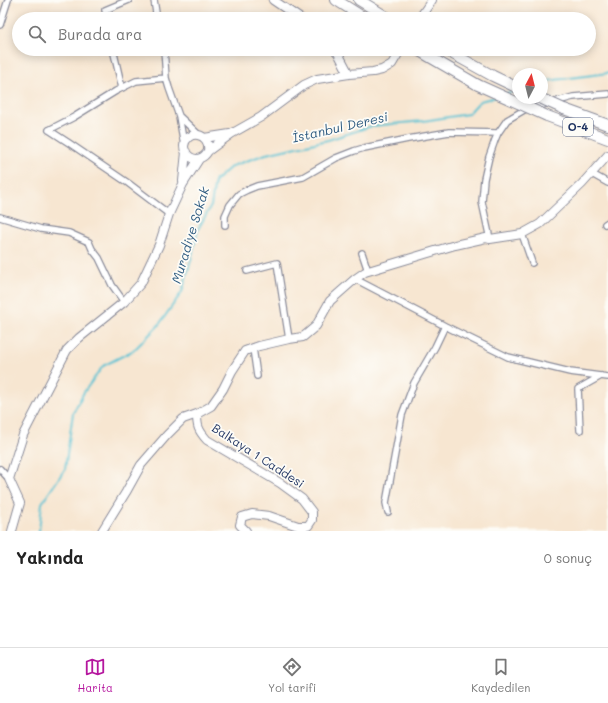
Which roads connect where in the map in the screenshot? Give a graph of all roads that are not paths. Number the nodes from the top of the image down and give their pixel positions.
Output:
1 (8, 0) edge
2 (129, 0) edge
3 (154, 0) edge
4 (274, 0) edge
5 (336, 0) edge
6 (360, 0) edge
7 (432, 0) edge
8 (105, 12) edge
9 (156, 12) edge
10 (291, 12) edge
11 (355, 12) edge
12 (379, 12) edge
13 (423, 12) edge
14 (0, 25) edge
15 (115, 56) edge
16 (164, 56) edge
17 (340, 56) edge
18 (397, 56) edge
19 (428, 56) edge
20 (457, 56) edge
21 (349, 74) junction
22 (166, 78) junction
23 (512, 85) edge
24 (122, 88) junction
25 (608, 94) edge
26 (548, 102) edge
27 (179, 116) junction
28 (608, 125) edge
29 (498, 133) junction
30 (231, 134) junction
31 (202, 136) junction
32 (608, 139) edge
33 (185, 149) junction
34 (208, 151) junction
35 (608, 155) edge
36 (199, 158) junction
37 (592, 174) junction
38 (608, 183) edge
39 (183, 184) junction
40 (170, 214) junction
41 (0, 217) edge
42 (225, 226) dead end
43 (522, 234) junction
44 (490, 239) junction
45 (362, 254) dead end
46 (532, 263) dead end
47 (246, 271) dead end
48 (368, 272) junction
49 (355, 279) junction
50 (124, 302) junction
51 (445, 326) junction
52 (289, 339) junction
53 (253, 348) junction
54 (257, 376) dead end
55 (601, 376) junction
56 (608, 377) edge
57 (197, 414) junction
58 (580, 430) dead end
59 (0, 469) edge
60 (10, 478) junction
61 (388, 512) dead end
62 (12, 531) edge
63 (102, 531) edge
64 (246, 531) edge

1 - 14 street
2 - 8 street
3 - 9 street
4 - 10 street
5 - 11 highway
6 - 12 highway
7 - 13 street
15 - 24 street
16 - 22 street
17 - 21 street
18 - 21 street
19 - 32 highway, O-4, bridge
20 - 23 highway
21 - 30 street
22 - 24 street
22 - 27 street
24 - 40 street
25 - 29 street
26 - 28 highway, O-4, bridge
27 - 31 street
27 - 33 street
29 - 42 street
29 - 44 street
30 - 31 street
30 - 34 street
31 - 33 street
31 - 34 street
33 - 36 street
33 - 39 street
34 - 36 street
35 - 37 street
36 - 39 street
37 - 38 street
37 - 43 street
39 - 40 street
40 - 50 street
41 - 50 street
43 - 44 street
43 - 46 street
44 - 48 street
45 - 48 street
47 - 52 street
48 - 49 street
49 - 51 street
49 - 52 street
50 - 60 street
51 - 55 street
51 - 61 street
52 - 53 street
53 - 54 street
53 - 57 street
55 - 56 street
55 - 58 street
57 - 63 street
57 - 64 street, Balkaya 1 Caddesi
59 - 60 street
60 - 62 street

